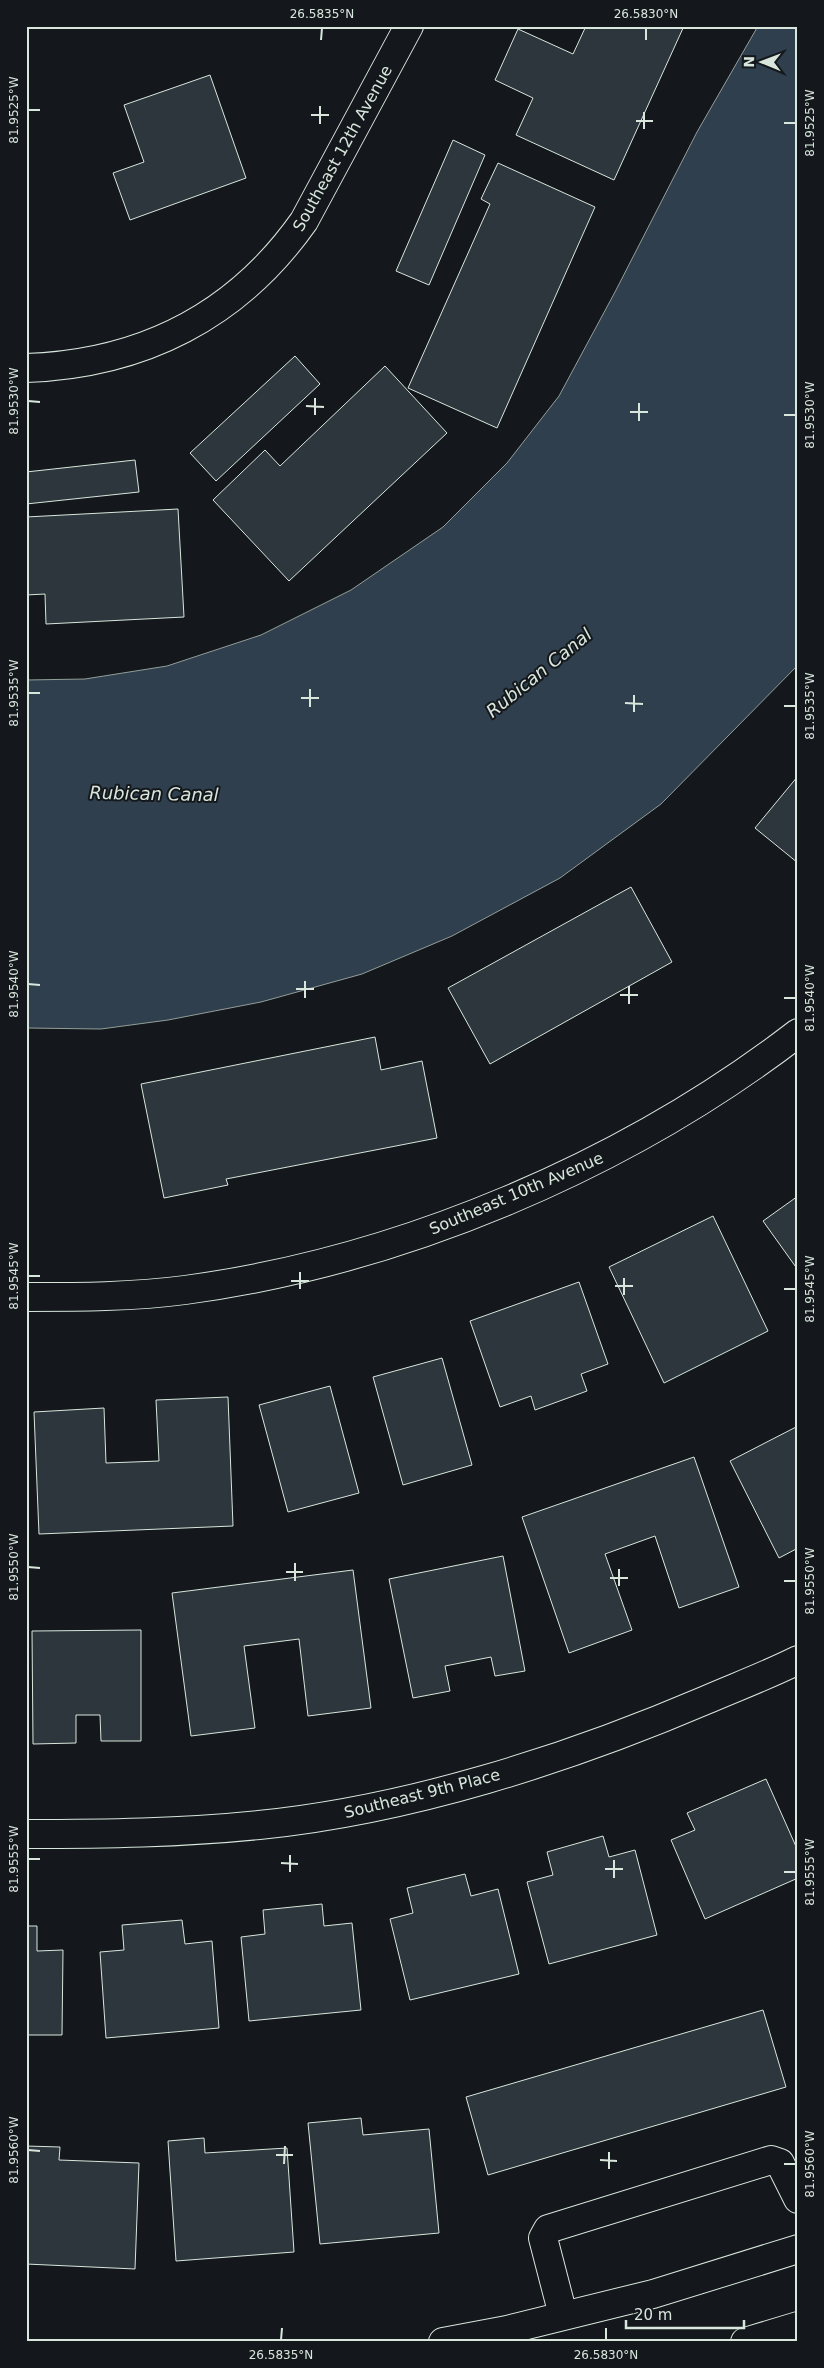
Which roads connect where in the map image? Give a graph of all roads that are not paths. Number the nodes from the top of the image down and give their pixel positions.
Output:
1 (409, 26) edge
2 (26, 368) edge
3 (798, 1033) edge
4 (26, 1297) edge
5 (798, 1660) edge
6 (26, 1834) edge
7 (798, 2199) edge
8 (798, 2249) edge
9 (562, 2315) junction
10 (798, 2326) edge
11 (443, 2342) edge
12 (745, 2342) edge

1 - 2 street, Southeast 12th Avenue
3 - 4 street, Southeast 10th Avenue
5 - 6 street, Southeast 9th Place
7 - 9 street
8 - 9 street
9 - 11 street
10 - 12 street

